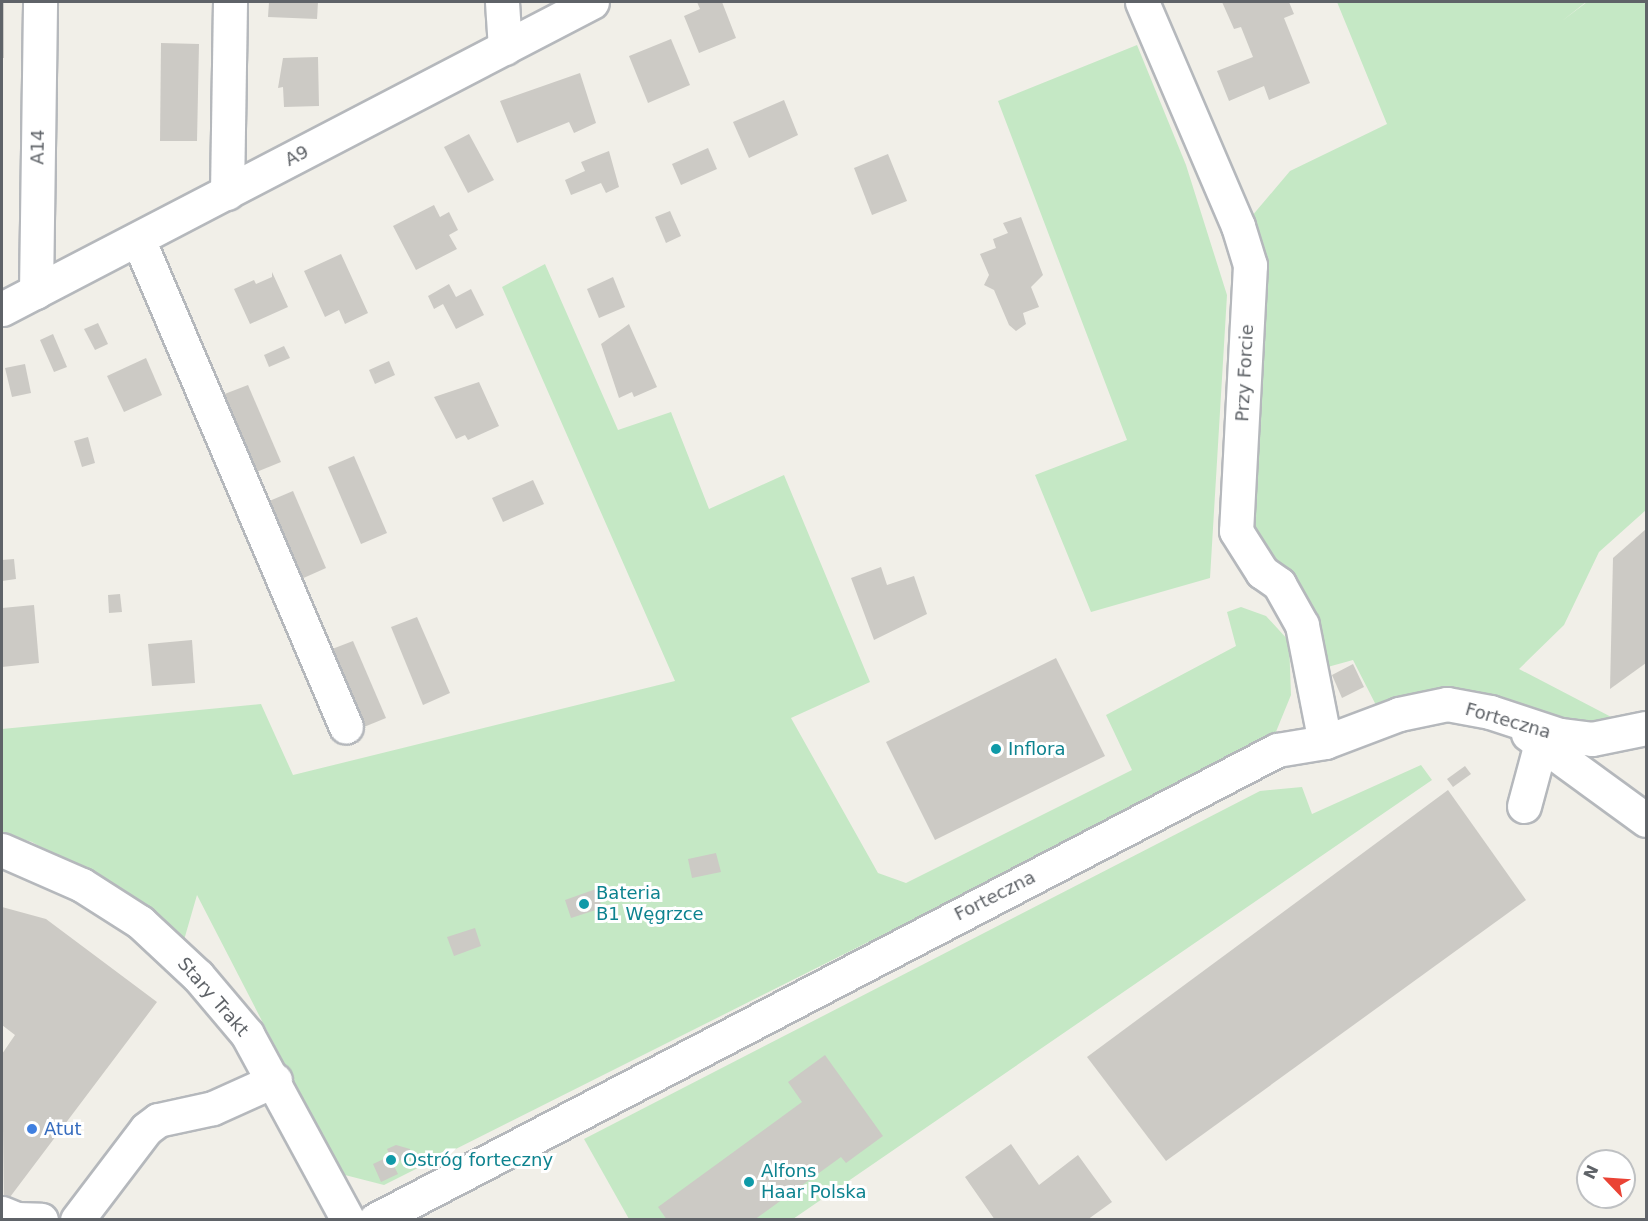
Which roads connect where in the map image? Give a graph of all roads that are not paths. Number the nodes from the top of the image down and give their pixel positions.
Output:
1 (40, 2) edge
2 (230, 2) edge
3 (502, 2) edge
4 (592, 2) edge
5 (1142, 2) edge
6 (504, 48) junction
7 (227, 193) junction
8 (138, 239) junction
9 (36, 292) junction
10 (2, 309) edge
11 (1490, 712) junction
12 (346, 727) dead end
13 (1647, 728) edge
14 (1326, 742) junction
15 (1541, 742) junction
16 (1524, 806) dead end
17 (1647, 820) edge
18 (2, 850) edge
19 (275, 1080) junction
20 (2, 1213) edge
21 (41, 1220) edge
22 (77, 1220) edge
23 (348, 1220) edge
24 (375, 1220) edge

1 - 9 street, A14
2 - 7 street
3 - 6 street
4 - 6 street, A9
5 - 14 street, Przy Forcie
6 - 7 street, A9
7 - 8 street, A9
8 - 9 street, A9
8 - 12 street
9 - 10 street, A9
11 - 13 street, Forteczna
11 - 14 street, Forteczna
11 - 15 street
14 - 24 street, Forteczna
15 - 16 street
15 - 17 street
18 - 19 street, Stary Trakt
19 - 22 street
19 - 23 street, Stary Trakt
20 - 21 street

